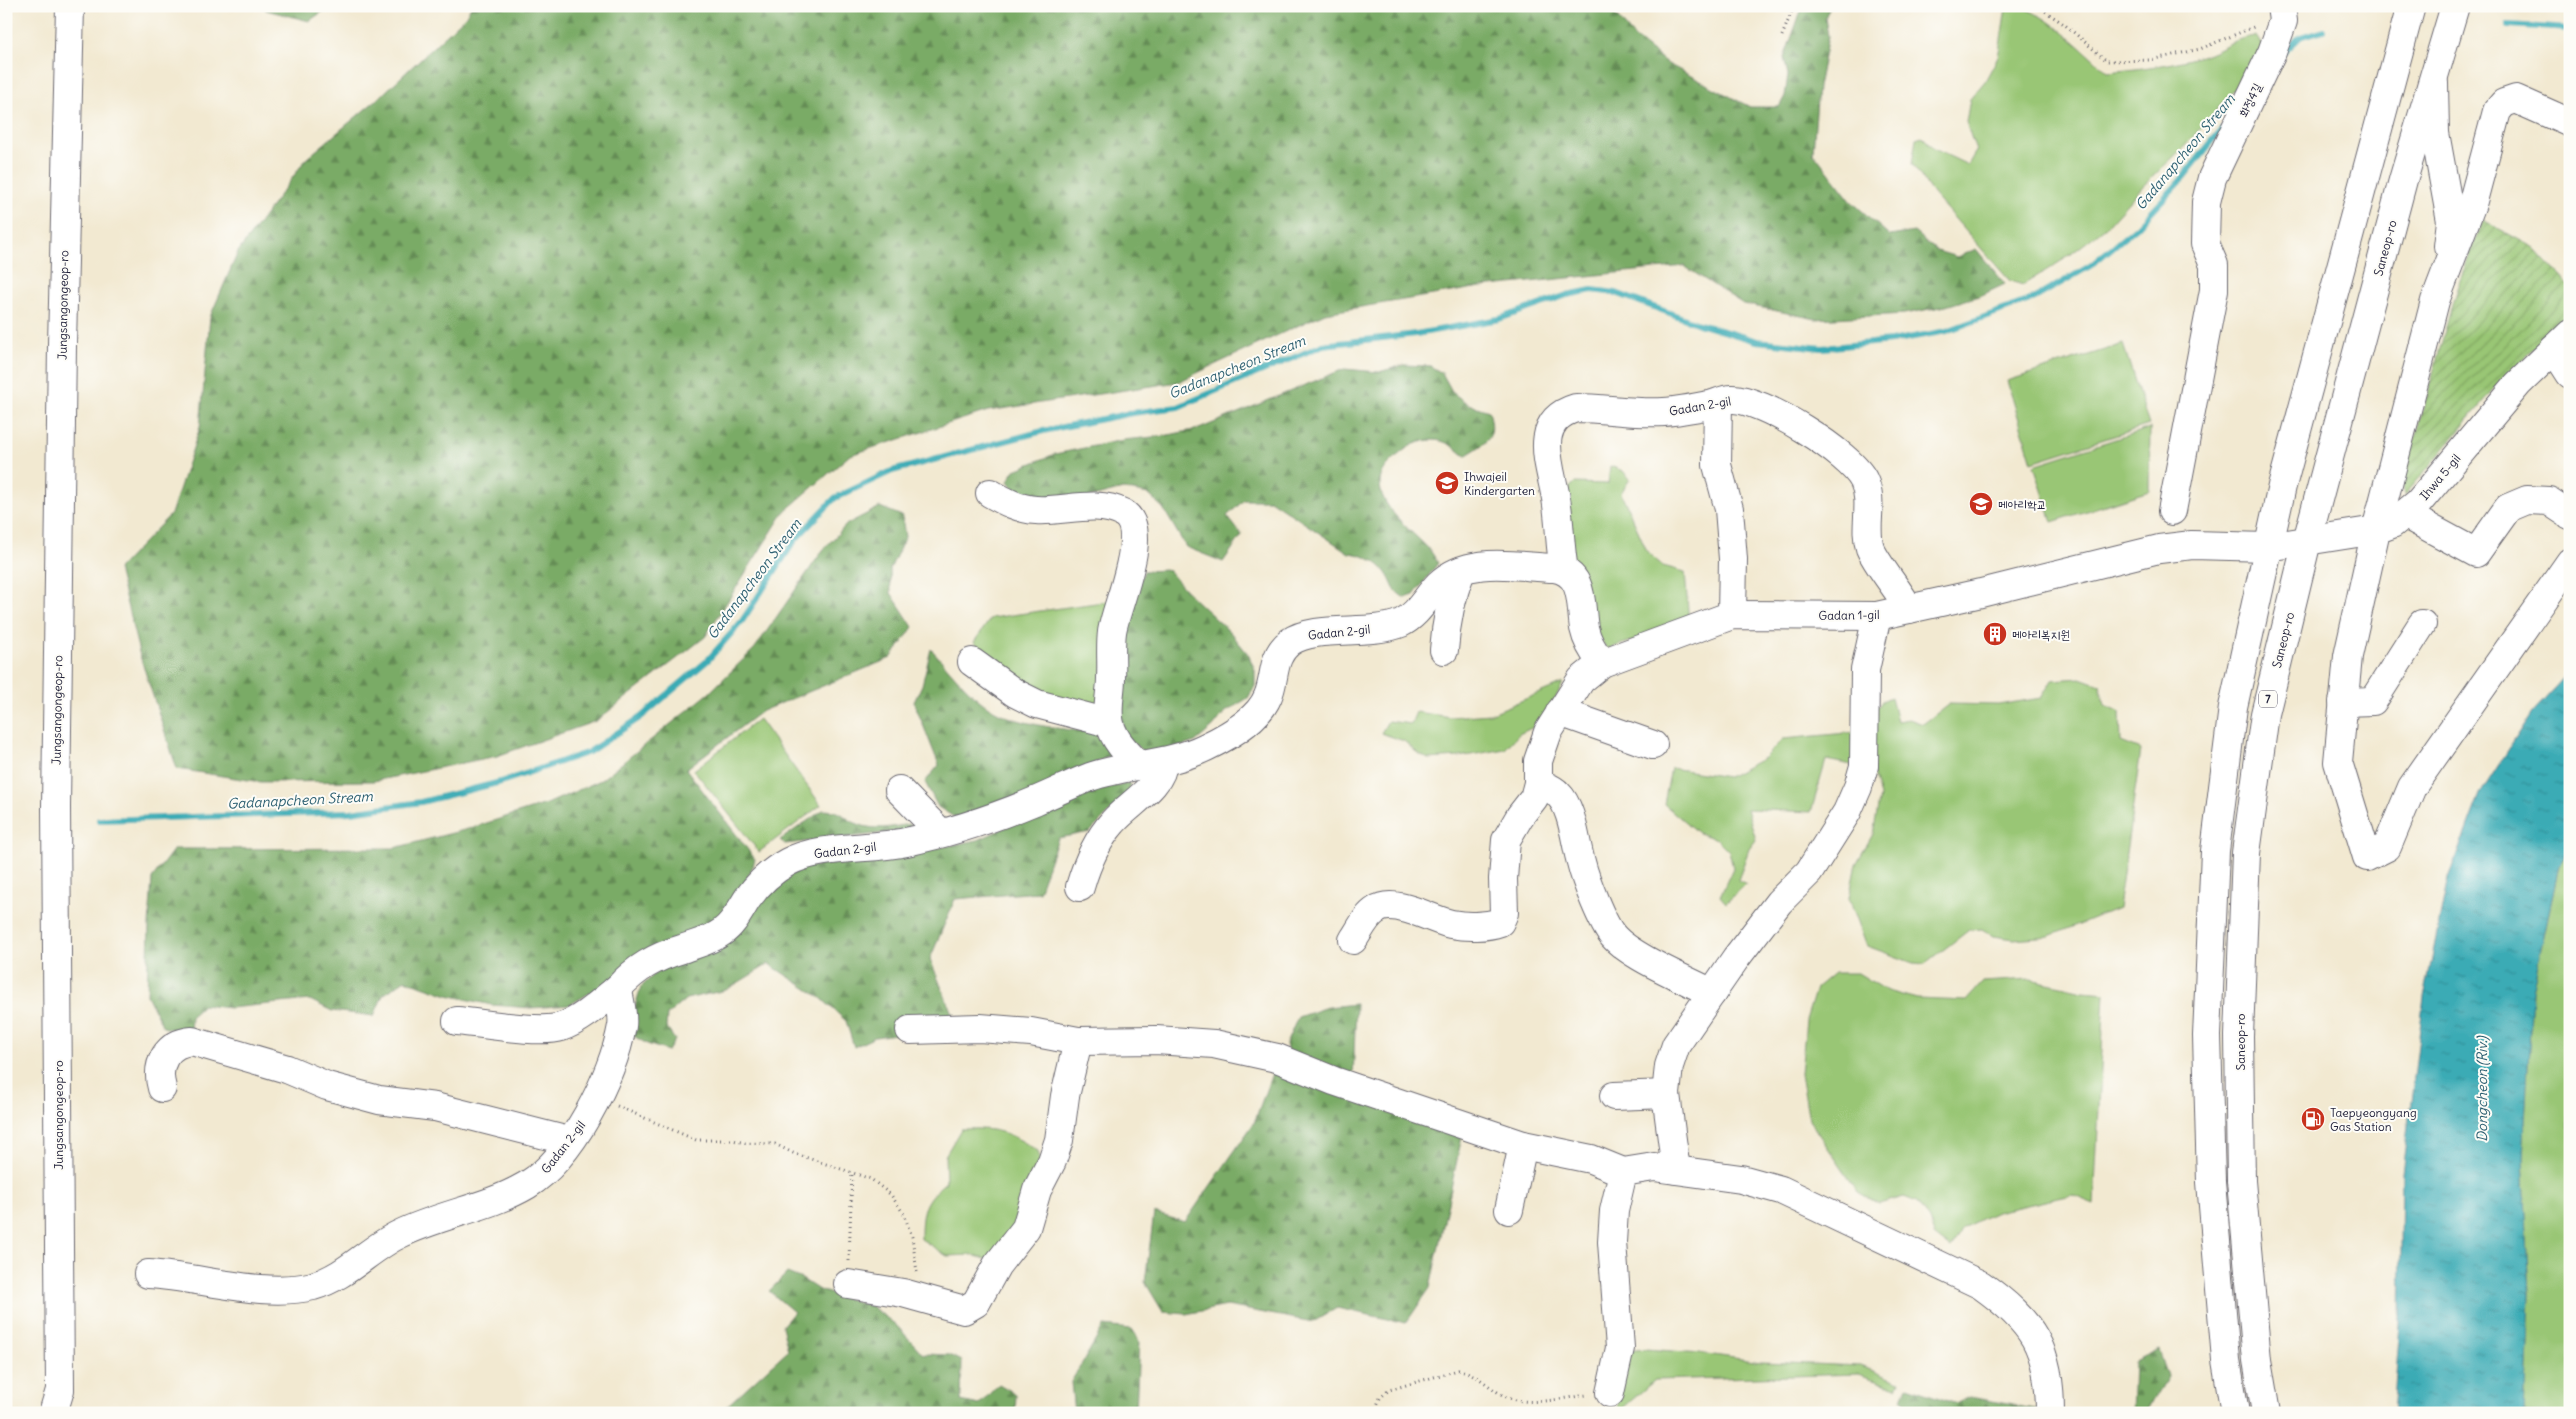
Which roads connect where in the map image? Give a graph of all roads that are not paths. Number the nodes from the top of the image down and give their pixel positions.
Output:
1 (70, 6) edge
2 (2411, 6) edge
3 (2455, 6) edge
4 (2282, 13) edge
5 (2435, 75) junction
6 (2570, 123) edge
7 (2435, 301) junction
8 (2562, 341) edge
9 (2570, 374) edge
10 (1718, 402) junction
11 (990, 493) dead end
12 (2172, 511) dead end
13 (2406, 515) junction
14 (2570, 515) edge
15 (2376, 530) junction
16 (2306, 541) junction
17 (2268, 547) junction
18 (2570, 562) edge
19 (1564, 570) junction
20 (1461, 571) junction
21 (1909, 609) junction
22 (1732, 615) junction
23 (1877, 616) junction
24 (2422, 624) dead end
25 (1444, 650) dead end
26 (972, 662) dead end
27 (1602, 664) junction
28 (2343, 702) junction
29 (1560, 712) junction
30 (1109, 722) junction
31 (1653, 745) dead end
32 (1150, 763) junction
33 (1538, 783) junction
34 (899, 790) dead end
35 (942, 833) junction
36 (1080, 887) dead end
37 (1353, 940) dead end
38 (618, 988) junction
39 (1712, 993) junction
40 (457, 1021) dead end
41 (910, 1030) dead end
42 (1078, 1041) junction
43 (162, 1088) dead end
44 (1666, 1094) junction
45 (1614, 1096) dead end
46 (569, 1141) junction
47 (1523, 1145) junction
48 (1676, 1170) junction
49 (1623, 1172) junction
50 (1509, 1210) dead end
51 (148, 1274) dead end
52 (848, 1284) road end
53 (1610, 1394) road end
54 (56, 1402) edge
55 (2050, 1413) edge
56 (2235, 1413) edge
57 (2266, 1413) edge

1 - 54 street, Jungsangongeop-ro
2 - 17 street
3 - 5 street, Saneop-ro / 7
4 - 12 street, 화정4길
5 - 7 street
5 - 16 street, Saneop-ro / 7
6 - 7 street
7 - 15 street
8 - 9 street
8 - 13 street, Ihwa 5-gil
10 - 19 street, Gadan 2-gil
10 - 21 street, Gadan 2-gil
10 - 22 street
11 - 30 street
13 - 14 street
13 - 15 street, Ihwa 5-gil
15 - 16 street, Ihwa 5-gil
15 - 28 street
16 - 17 street, Ihwa 5-gil
16 - 57 street, Saneop-ro / 7
17 - 21 street, Gadan 1-gil
17 - 56 street
18 - 28 street
19 - 20 street, Gadan 2-gil
19 - 27 street
20 - 25 street
20 - 32 street, Gadan 2-gil
21 - 23 street, Gadan 1-gil
22 - 23 street, Gadan 1-gil
22 - 27 street, Gadan 1-gil
23 - 39 street
24 - 28 street
26 - 30 street
27 - 29 street, Gadan 1-gil
29 - 31 street
29 - 33 street, Gadan 1-gil
30 - 32 street
32 - 35 street, Gadan 2-gil
32 - 36 street
33 - 37 street, Gadan 1-gil
33 - 39 street
34 - 35 street
35 - 38 street, Gadan 2-gil
38 - 40 street
38 - 46 street, Gadan 2-gil
39 - 44 street
41 - 42 street
42 - 47 street
42 - 52 street
43 - 46 street
44 - 45 street
44 - 48 street
46 - 51 street, Gadan 2-gil
47 - 49 street
47 - 50 street
48 - 49 street
48 - 55 street
49 - 53 street

